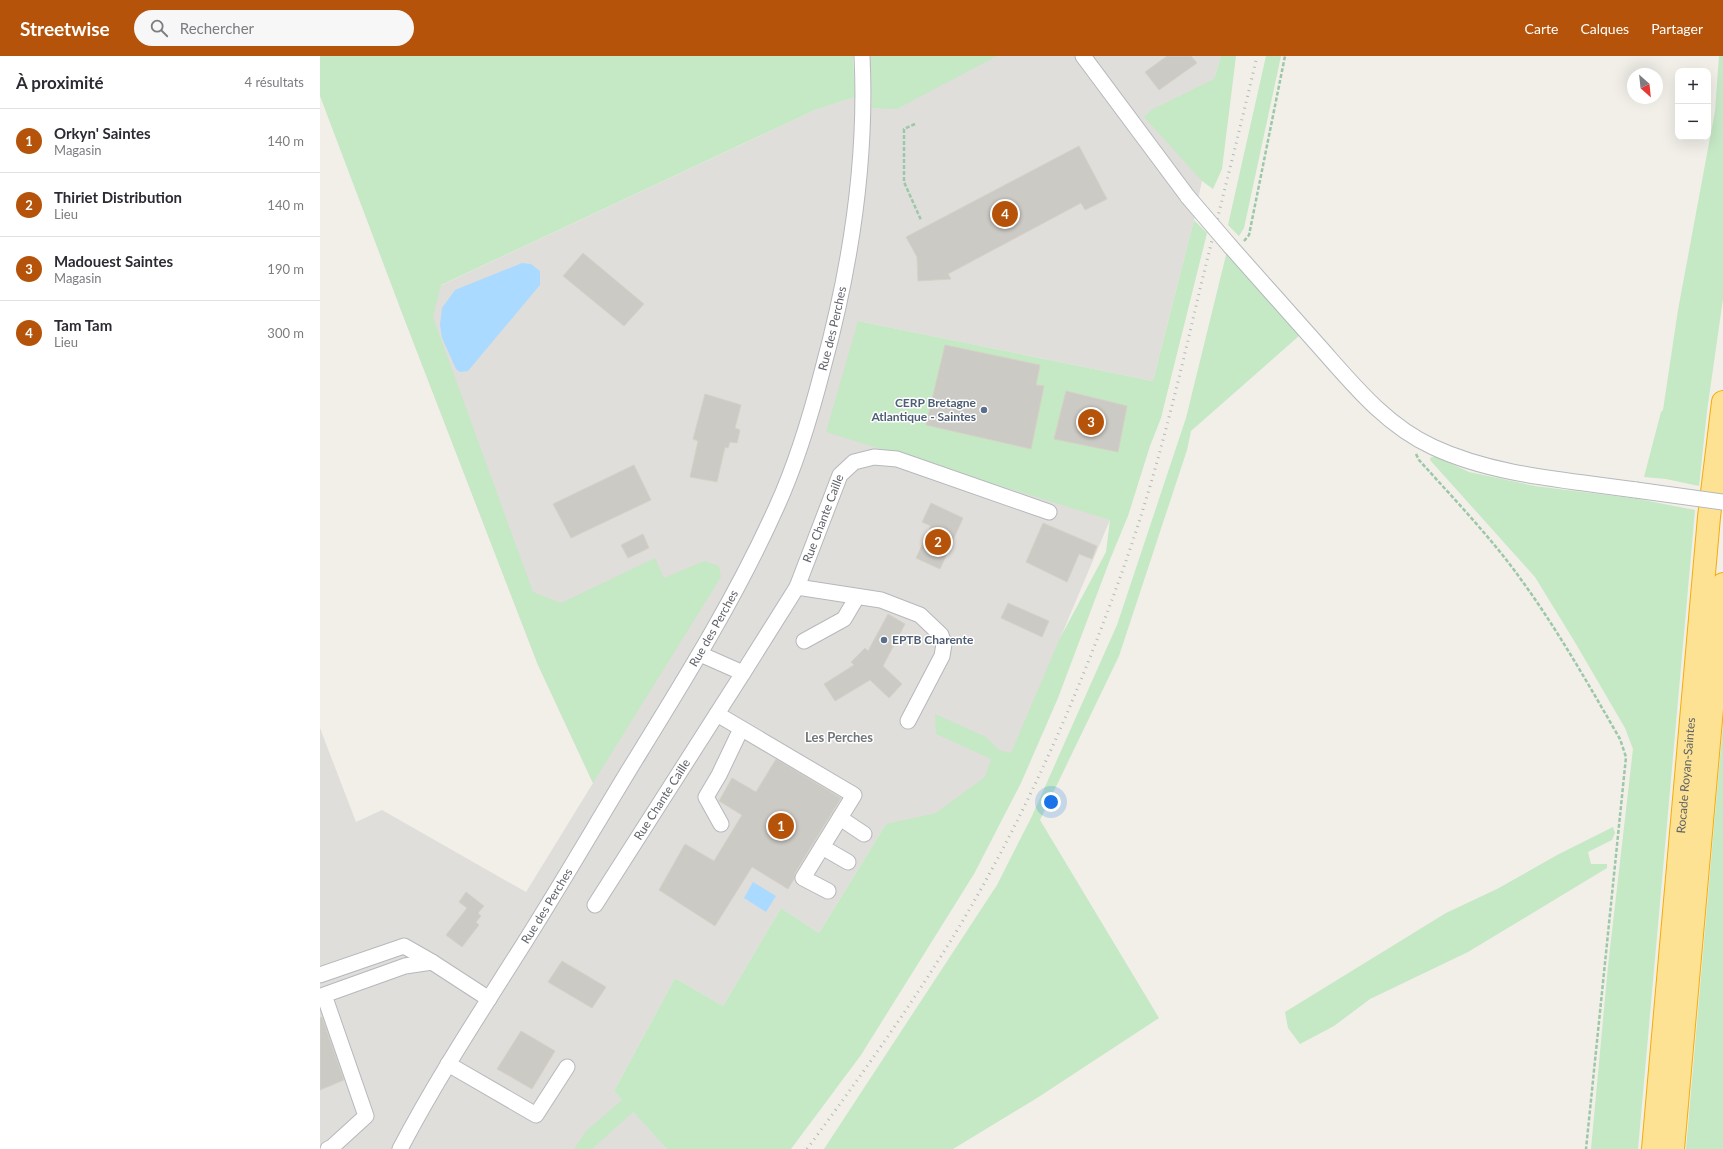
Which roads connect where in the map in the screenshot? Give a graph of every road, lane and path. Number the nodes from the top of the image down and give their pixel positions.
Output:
1 (862, 56) edge
2 (1083, 56) edge
3 (1285, 56) edge
4 (915, 124) dead end
5 (921, 220) dead end
6 (1233, 250) junction
7 (1723, 402) edge
8 (1407, 432) junction
9 (1723, 502) edge
10 (1049, 512) dead end
11 (1723, 584) edge
12 (797, 587) junction
13 (857, 597) junction
14 (804, 641) dead end
15 (700, 654) junction
16 (743, 673) junction
17 (717, 714) junction
18 (908, 721) dead end
19 (741, 729) junction
20 (840, 818) junction
21 (721, 824) dead end
22 (864, 834) dead end
23 (822, 847) junction
24 (848, 862) dead end
25 (828, 891) dead end
26 (595, 906) dead end
27 (432, 962) junction
28 (320, 975) edge
29 (489, 999) junction
30 (448, 1064) junction
31 (567, 1067) dead end
32 (399, 1146) edge
33 (328, 1149) edge
34 (1586, 1149) edge
35 (1653, 1149) edge
36 (1673, 1149) edge

1 - 15 street, Rue des Perches
2 - 6 street, bridge
3 - 6 path
4 - 5 path
6 - 8 street
7 - 35 highway, Rocade Royan-Saintes
8 - 9 street, bridge
8 - 34 path
10 - 12 street, Rue Chante Caille
11 - 36 highway, Rocade Royan-Saintes
12 - 13 street
12 - 16 street, Rue Chante Caille
13 - 14 street
13 - 18 street
15 - 16 street
15 - 29 street, Rue des Perches
16 - 17 street, Rue Chante Caille
17 - 19 street
17 - 26 street, Rue Chante Caille
19 - 20 street
19 - 21 street
20 - 22 street
20 - 23 street
23 - 24 street
23 - 25 street
27 - 28 street
27 - 29 street
27 - 33 street
29 - 30 street, Rue des Perches
30 - 31 street
30 - 32 street, Rue des Perches

